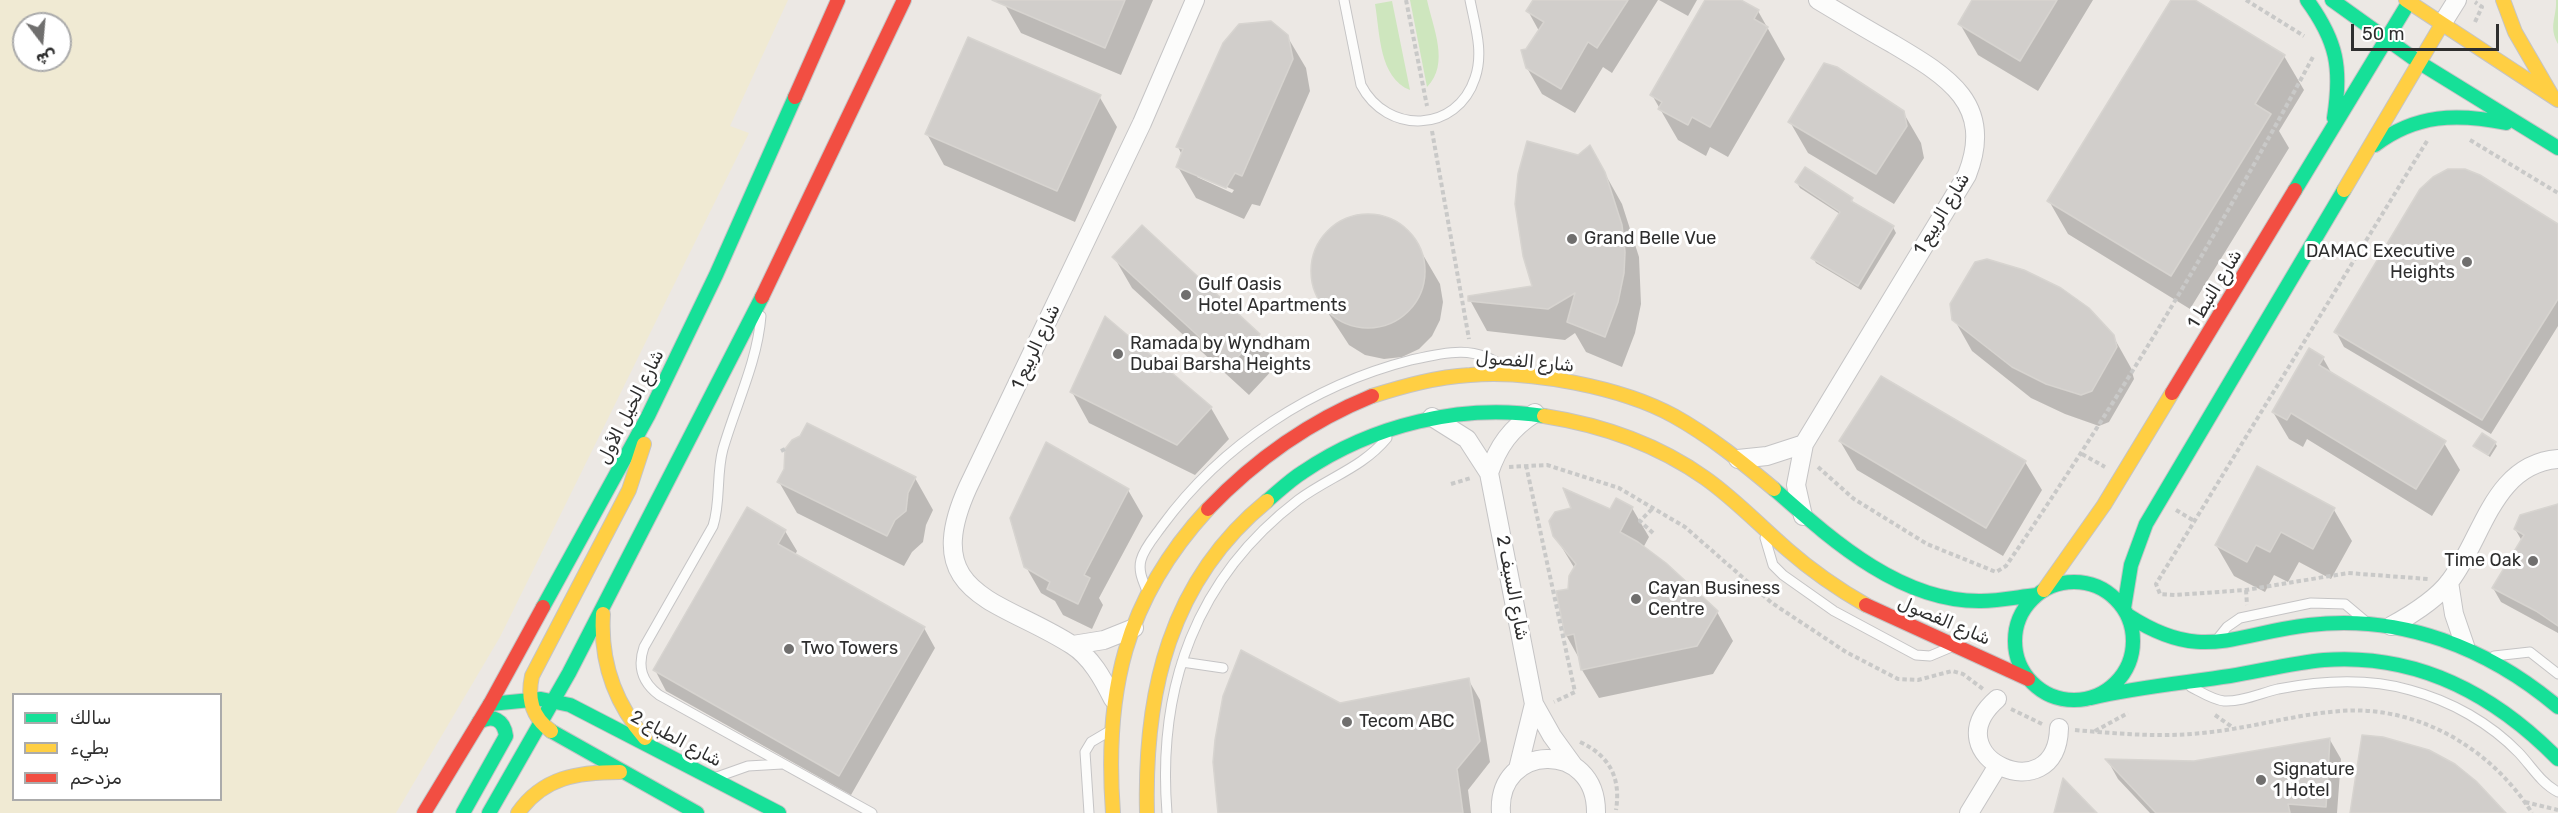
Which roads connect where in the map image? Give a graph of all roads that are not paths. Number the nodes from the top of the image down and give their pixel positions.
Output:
1 (837, 0) edge
2 (904, 0) edge
3 (1195, 0) edge
4 (1344, 0) edge
5 (1470, 0) edge
6 (1818, 0) edge
7 (2307, 0) edge
8 (2332, 0) edge
9 (2457, 0) edge
10 (2504, 0) edge
11 (2409, 1) edge
12 (2442, 24) junction
13 (2387, 40) junction
14 (2420, 63) junction
15 (2555, 98) edge
16 (2523, 127) junction
17 (2331, 133) junction
18 (2558, 148) edge
19 (2366, 153) junction
20 (761, 299) junction
21 (1512, 375) junction
22 (1535, 413) junction
23 (648, 416) junction
24 (1432, 417) junction
25 (1398, 426) junction
26 (1804, 444) junction
27 (1738, 459) junction
28 (2558, 459) edge
29 (1489, 472) junction
30 (1803, 516) junction
31 (1762, 527) junction
32 (2450, 582) junction
33 (1147, 592) junction
34 (2040, 593) junction
35 (604, 605) junction
36 (2126, 612) junction
37 (2368, 624) junction
38 (2391, 626) junction
39 (1134, 628) junction
40 (2215, 643) junction
41 (549, 644) junction
42 (1073, 645) junction
43 (2465, 646) junction
44 (1953, 647) junction
45 (2488, 657) junction
46 (1182, 662) junction
47 (571, 668) junction
48 (1222, 668) dead end
49 (2558, 674) edge
50 (2028, 679) junction
51 (2178, 681) junction
52 (2091, 698) junction
53 (528, 699) junction
54 (1113, 699) junction
55 (1997, 699) dead end
56 (554, 701) junction
57 (490, 704) junction
58 (1534, 704) junction
59 (2558, 707) edge
60 (479, 722) junction
61 (541, 723) junction
62 (2059, 728) dead end
63 (1110, 731) junction
64 (653, 747) junction
65 (2558, 759) edge
66 (784, 764) junction
67 (1573, 765) junction
68 (1997, 767) junction
69 (1518, 769) junction
70 (625, 772) junction
71 (713, 779) junction
72 (2558, 792) edge
73 (691, 811) edge
74 (424, 813) edge
75 (463, 813) edge
76 (489, 813) edge
77 (518, 813) edge
78 (778, 813) edge
79 (872, 813) edge
80 (1089, 813) edge
81 (1113, 813) edge
82 (1147, 813) edge
83 (1167, 813) edge
84 (1501, 813) edge
85 (1596, 813) edge
86 (1969, 813) edge

1 - 23 street, شارع الخيل الأول
2 - 20 street
3 - 42 street, شارع الربيع 1
4 - 5 lane
6 - 26 street, شارع الربيع 1
7 - 17 street
8 - 13 street
9 - 12 street
10 - 15 street
11 - 12 street
11 - 13 street, شارع النبط 1
12 - 14 street
12 - 15 street
13 - 14 street
13 - 17 street, شارع النبط 1
14 - 16 street
14 - 19 street
16 - 18 street
16 - 19 street
17 - 34 street, شارع النبط 1
19 - 36 street
20 - 35 street
20 - 66 lane
21 - 27 street, شارع الفصول
21 - 33 street, شارع الفصول
21 - 33 lane
22 - 24 street, شارع الفصول
22 - 29 street
22 - 31 street, شارع الفصول
23 - 41 street
23 - 57 street, شارع الخيل الأول
24 - 25 street, شارع الفصول
24 - 29 street, شارع السيف 2
25 - 46 lane
25 - 82 street, شارع الفصول
26 - 27 street
26 - 30 street, شارع الربيع 1
27 - 30 street, شارع الفصول
28 - 32 street
29 - 58 street, شارع السيف 2
30 - 34 street, شارع الفصول
31 - 44 street, شارع الفصول
31 - 44 lane
32 - 38 street
32 - 43 street
33 - 39 street, شارع الفصول
34 - 36 street
34 - 50 street
35 - 47 street
35 - 64 street
36 - 40 street
36 - 52 street
37 - 38 street
37 - 40 street
37 - 40 lane
38 - 43 street
39 - 42 street
39 - 54 street, شارع الفصول
41 - 47 street
41 - 53 street
42 - 54 street, شارع الربيع 1
43 - 45 street
44 - 50 street, شارع الفصول
45 - 49 lane
45 - 59 street
46 - 48 lane
46 - 83 lane
47 - 56 street
50 - 52 street
51 - 52 street
51 - 65 street
51 - 72 lane
53 - 56 street, شارع الطباع 2
53 - 57 street, شارع الطباع 2
53 - 61 street
54 - 63 street, شارع الفصول
55 - 68 street
56 - 61 street
56 - 64 street, شارع الطباع 2
57 - 60 street, شارع الخيل الأول
58 - 67 street, شارع السيف 2
58 - 69 street, شارع السيف 2
60 - 74 street, شارع الخيل الأول
60 - 75 street
61 - 70 street
61 - 76 street
62 - 68 street
63 - 80 lane
63 - 81 street, شارع الفصول
64 - 71 street, شارع الطباع 2
66 - 71 lane
66 - 79 lane
67 - 69 street
67 - 85 street, شارع السيف 2
68 - 86 street
69 - 84 street, شارع السيف 2
70 - 73 street
70 - 77 street
71 - 78 street, شارع الطباع 2

